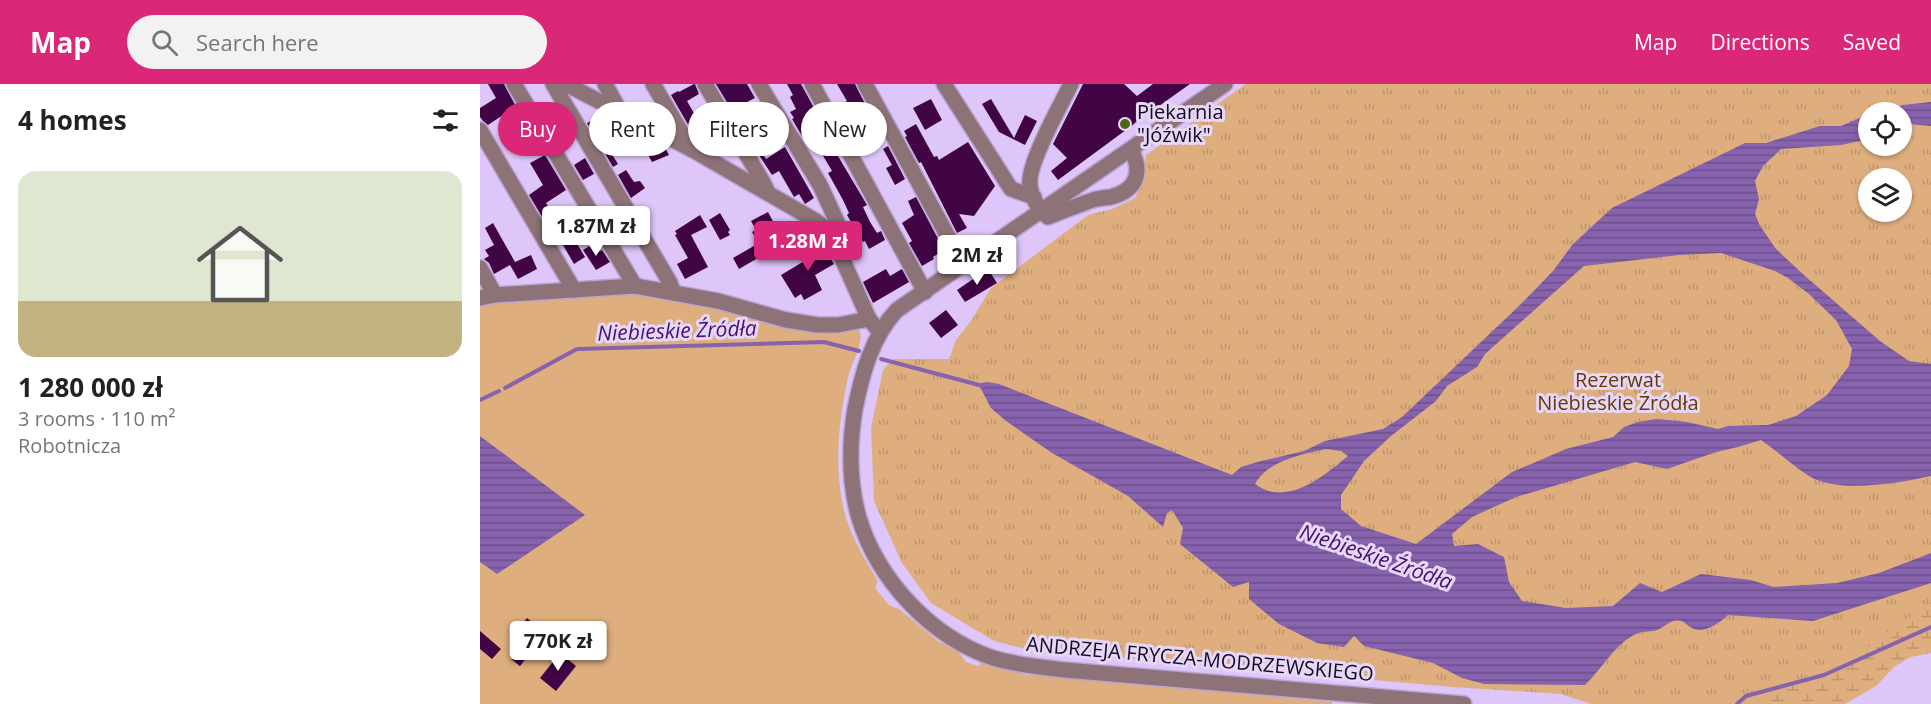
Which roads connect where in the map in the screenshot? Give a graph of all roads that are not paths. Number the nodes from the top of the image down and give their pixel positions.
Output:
1 (514, 84) edge
2 (553, 84) edge
3 (566, 84) edge
4 (605, 84) edge
5 (653, 84) edge
6 (705, 84) edge
7 (759, 84) edge
8 (812, 84) edge
9 (865, 84) edge
10 (944, 84) edge
11 (1071, 84) edge
12 (1225, 84) edge
13 (600, 102) edge
14 (615, 102) edge
15 (480, 130) edge
16 (688, 144) edge
17 (1131, 150) junction
18 (703, 156) edge
19 (768, 193) junction
20 (1034, 197) junction
21 (1041, 212) junction
22 (833, 238) junction
23 (964, 266) junction
24 (480, 268) edge
25 (634, 286) junction
26 (574, 290) junction
27 (926, 292) junction
28 (674, 293) junction
29 (487, 296) edge
30 (869, 319) junction
31 (880, 332) junction
32 (1464, 704) edge

1 - 25 street
2 - 28 street
3 - 13 street
4 - 14 street
5 - 16 street
6 - 19 street
7 - 22 street
8 - 27 street
9 - 23 street
10 - 20 street
11 - 20 street
12 - 17 street, ANDRZEJA FRYCZA-MODRZEWSKIEGO
15 - 26 street
17 - 21 street, ANDRZEJA FRYCZA-MODRZEWSKIEGO
17 - 21 street
18 - 19 street
19 - 22 street
20 - 21 street
21 - 23 street, ANDRZEJA FRYCZA-MODRZEWSKIEGO
22 - 30 street
23 - 27 street, ANDRZEJA FRYCZA-MODRZEWSKIEGO
24 - 29 street
25 - 26 street
25 - 28 street
26 - 29 street
27 - 31 street, ANDRZEJA FRYCZA-MODRZEWSKIEGO
28 - 30 street
30 - 31 street
31 - 32 street, ANDRZEJA FRYCZA-MODRZEWSKIEGO

